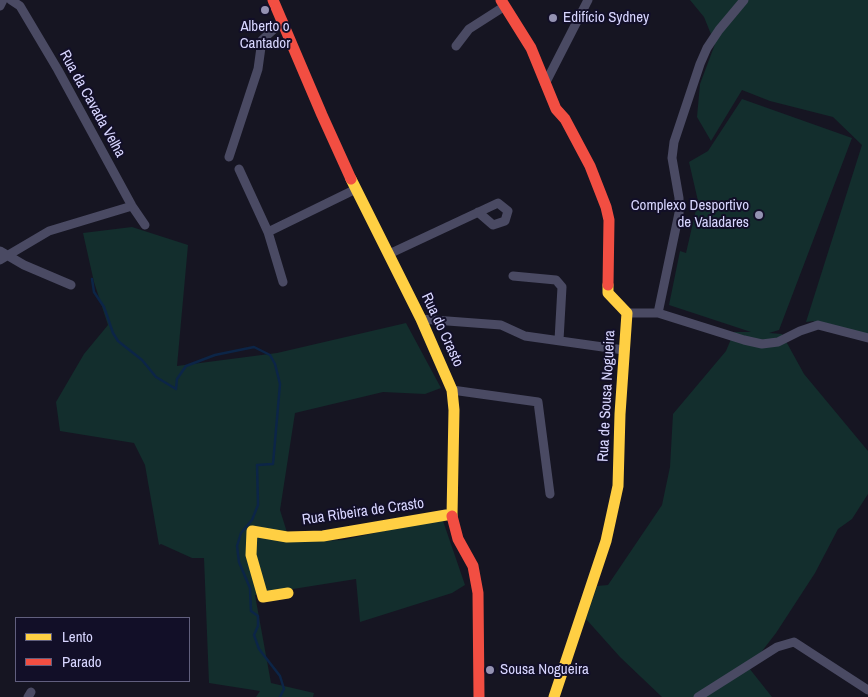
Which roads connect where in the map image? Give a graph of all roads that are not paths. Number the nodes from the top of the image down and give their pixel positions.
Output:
1 (3, 0) edge
2 (11, 0) edge
3 (273, 0) edge
4 (588, 0) edge
5 (744, 0) edge
6 (503, 3) edge
7 (0, 6) edge
8 (283, 21) junction
9 (456, 46) dead end
10 (545, 84) junction
11 (229, 157) dead end
12 (239, 169) dead end
13 (356, 189) junction
14 (132, 206) junction
15 (478, 212) dead end
16 (145, 225) dead end
17 (268, 232) junction
18 (389, 254) junction
19 (2, 256) edge
20 (512, 276) dead end
21 (284, 282) dead end
22 (71, 285) dead end
23 (627, 312) junction
24 (658, 312) junction
25 (421, 319) junction
26 (868, 338) edge
27 (559, 340) junction
28 (624, 350) junction
29 (452, 390) junction
30 (550, 494) dead end
31 (452, 514) junction
32 (288, 593) dead end
33 (868, 690) edge
34 (479, 697) edge
35 (554, 697) edge
36 (698, 697) edge

1 - 7 street
2 - 14 street, Rua da Cavada Velha
3 - 8 street, Rua do Crasto
4 - 10 street
5 - 24 street
6 - 9 street
6 - 10 street, Rua de Sousa Nogueira
8 - 11 street
8 - 13 street, Rua do Crasto
10 - 23 street, Rua de Sousa Nogueira
12 - 17 street
13 - 17 street
13 - 18 street, Rua do Crasto
14 - 16 street, Rua da Cavada Velha
14 - 19 street
15 - 18 street
17 - 21 street
18 - 25 street, Rua do Crasto
19 - 22 street
20 - 27 street
23 - 24 street
23 - 28 street, Rua de Sousa Nogueira
24 - 26 street
25 - 27 street
25 - 29 street, Rua do Crasto
27 - 28 street
28 - 35 street, Rua de Sousa Nogueira
29 - 30 street
29 - 31 street, Rua do Crasto
31 - 32 street, Rua Ribeira de Crasto
31 - 34 street, Rua do Crasto
33 - 36 street

